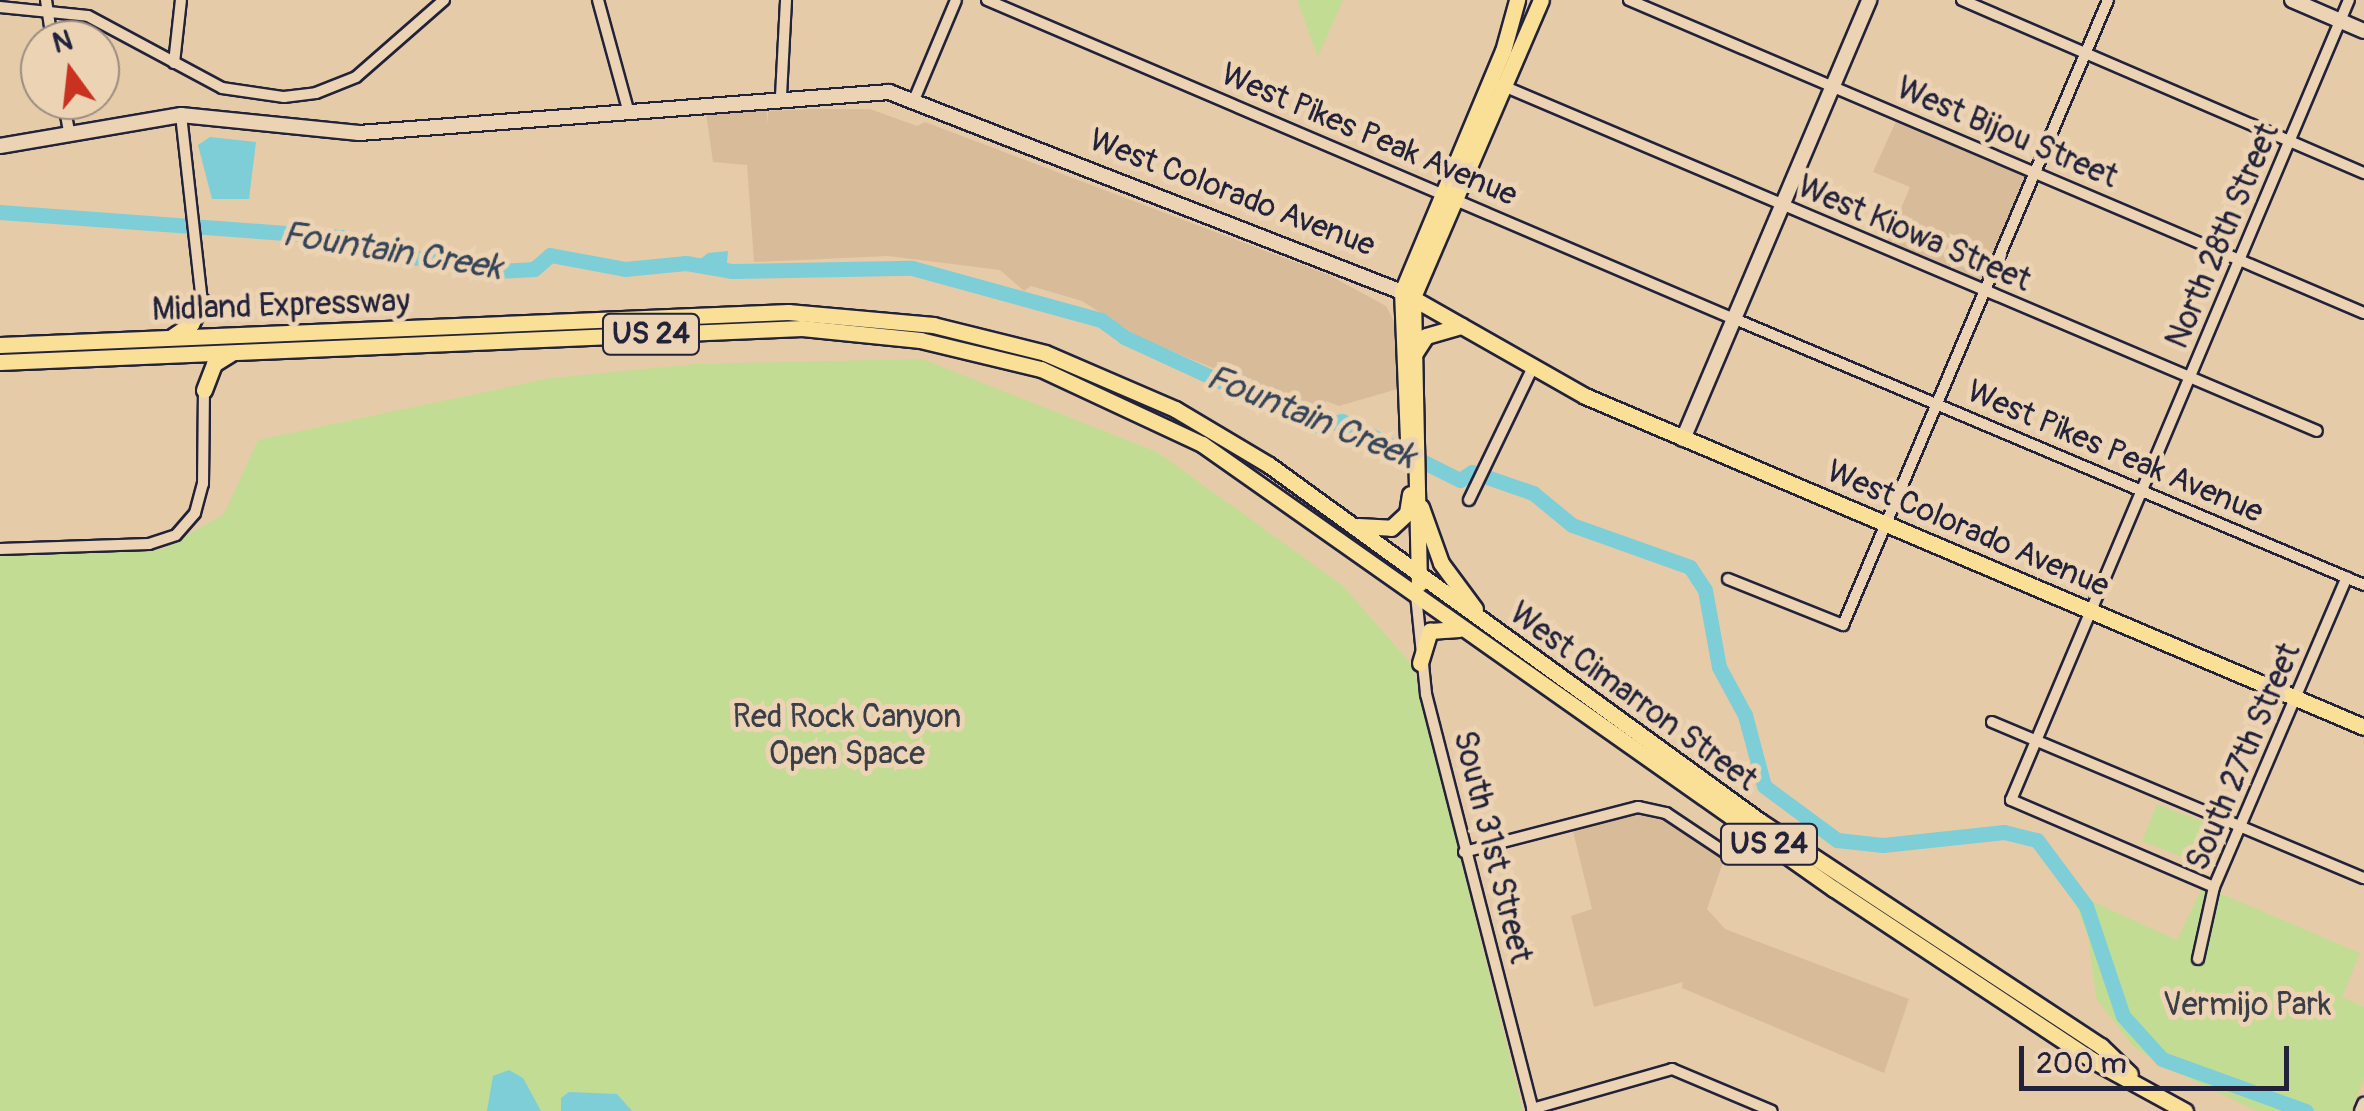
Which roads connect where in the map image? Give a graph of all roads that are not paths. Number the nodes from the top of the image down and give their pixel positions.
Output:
1 (182, 0) edge
2 (444, 0) edge
3 (598, 0) edge
4 (786, 0) edge
5 (956, 0) edge
6 (987, 0) edge
7 (1517, 0) edge
8 (1541, 0) edge
9 (1628, 0) edge
10 (1870, 0) edge
11 (1962, 0) edge
12 (2108, 0) edge
13 (2292, 0) edge
14 (2348, 0) edge
15 (46, 4) edge
16 (0, 7) edge
17 (2340, 21) junction
18 (2364, 31) edge
19 (2087, 54) junction
20 (174, 63) junction
21 (1498, 84) junction
22 (1833, 86) junction
23 (781, 96) junction
24 (914, 100) junction
25 (628, 110) junction
26 (180, 115) junction
27 (66, 120) edge
28 (68, 131) junction
29 (2290, 141) junction
30 (0, 146) edge
31 (2037, 173) junction
32 (2364, 173) edge
33 (1451, 198) junction
34 (1782, 205) junction
35 (2240, 260) junction
36 (1985, 292) junction
37 (1408, 294) junction
38 (202, 302) junction
39 (2364, 313) edge
40 (1732, 322) junction
41 (1462, 326) junction
42 (206, 335) junction
43 (170, 338) junction
44 (234, 343) junction
45 (0, 345) edge
46 (1415, 352) junction
47 (164, 354) junction
48 (198, 354) junction
49 (0, 362) edge
50 (1532, 369) junction
51 (2190, 378) junction
52 (1093, 380) junction
53 (204, 390) junction
54 (1938, 404) junction
55 (2317, 432) dead end
56 (1683, 439) junction
57 (1413, 440) junction
58 (1297, 489) junction
59 (1415, 489) junction
60 (2142, 491) junction
61 (1472, 495) dead end
62 (1888, 524) junction
63 (0, 549) edge
64 (2346, 577) junction
65 (1728, 579) dead end
66 (1416, 582) junction
67 (2364, 584) edge
68 (2091, 610) junction
69 (1498, 634) junction
70 (1474, 636) junction
71 (1420, 664) junction
72 (2297, 699) junction
73 (1992, 722) dead end
74 (2364, 727) edge
75 (2036, 739) junction
76 (2242, 826) junction
77 (1464, 852) junction
78 (1730, 855) dead end
79 (2364, 878) edge
80 (2214, 887) junction
81 (2198, 959) dead end
82 (2132, 1077) junction
83 (2364, 1104) edge
84 (1532, 1110) edge
85 (1772, 1111) edge
86 (2185, 1111) edge
87 (2361, 1111) edge

1 - 20 street
2 - 20 street
3 - 25 street
4 - 23 street
5 - 24 street
6 - 33 street, West Pikes Peak Avenue
7 - 21 main road
8 - 21 main road
9 - 22 street, West Bijou Street
10 - 22 main road
11 - 19 street
12 - 19 street
13 - 17 main road
14 - 17 street, North 28th Street
15 - 16 street
15 - 20 street
17 - 18 main road
17 - 29 street, North 28th Street
19 - 29 street
19 - 31 street
21 - 33 main road, South 31st Street
21 - 34 street, West Kiowa Street
22 - 31 street, West Bijou Street
22 - 34 main road
23 - 24 main road, West Colorado Avenue
23 - 25 main road, West Colorado Avenue
24 - 37 main road, West Colorado Avenue
25 - 26 main road, West Colorado Avenue
26 - 28 main road, West Colorado Avenue
26 - 38 street
27 - 28 street
28 - 30 main road, West Colorado Avenue
29 - 32 street
29 - 35 street, North 28th Street
31 - 35 street, West Bijou Street
31 - 36 street
33 - 37 main road, South 31st Street
33 - 40 street, West Pikes Peak Avenue
34 - 36 street, West Kiowa Street
34 - 40 main road
35 - 39 street, West Bijou Street
35 - 51 street, North 28th Street
36 - 51 street, West Kiowa Street
36 - 54 street
37 - 41 main road, West Colorado Avenue
37 - 46 main road, South 31st Street
37 - 57 main road, South 31st Street
38 - 42 main road
38 - 43 main road
40 - 54 street, West Pikes Peak Avenue
40 - 56 main road
41 - 46 main road
41 - 50 main road, West Colorado Avenue
42 - 43 main road, Midland Expressway / US 24
42 - 44 main road, Midland Expressway / US 24
42 - 47 main road
43 - 45 main road, Midland Expressway / US 24
44 - 48 main road, Midland Expressway / US 24
44 - 52 main road, Midland Expressway / US 24
44 - 53 main road
46 - 57 main road, South 31st Street
47 - 48 main road, Midland Expressway / US 24
47 - 49 main road, Midland Expressway / US 24
48 - 53 main road
50 - 56 main road, West Colorado Avenue
50 - 61 street
51 - 55 street, West Kiowa Street
51 - 60 street, North 28th Street
52 - 58 main road, West Cimarron Street / US 24
52 - 66 main road, West Cimarron Street / US 24
53 - 63 street
54 - 60 street, West Pikes Peak Avenue
54 - 62 street
56 - 62 main road, West Colorado Avenue
57 - 59 main road, South 31st Street
58 - 59 main road
58 - 66 main road, West Cimarron Street / US 24
59 - 66 main road, South 31st Street
59 - 69 main road
60 - 64 street, West Pikes Peak Avenue
60 - 68 street, North 28th Street
62 - 65 street
62 - 68 main road, West Colorado Avenue
64 - 67 street, West Pikes Peak Avenue
64 - 72 street, South 27th Street
66 - 69 main road, West Cimarron Street / US 24
66 - 70 main road, West Cimarron Street / US 24
66 - 71 street, South 31st Street
68 - 72 main road, West Colorado Avenue
68 - 75 street, North 28th Street
69 - 82 main road, West Cimarron Street / US 24
70 - 71 main road
70 - 82 main road, West Cimarron Street / US 24
71 - 77 street, South 31st Street
72 - 74 main road, West Colorado Avenue
72 - 76 street, South 27th Street
73 - 75 street
75 - 76 street
75 - 80 street, North 28th Street
76 - 79 street
76 - 80 street, South 27th Street
77 - 78 street
77 - 84 street, South 31st Street
80 - 81 street, South 27th Street
82 - 86 main road, West Cimarron Street / US 24
83 - 87 street
84 - 85 street

